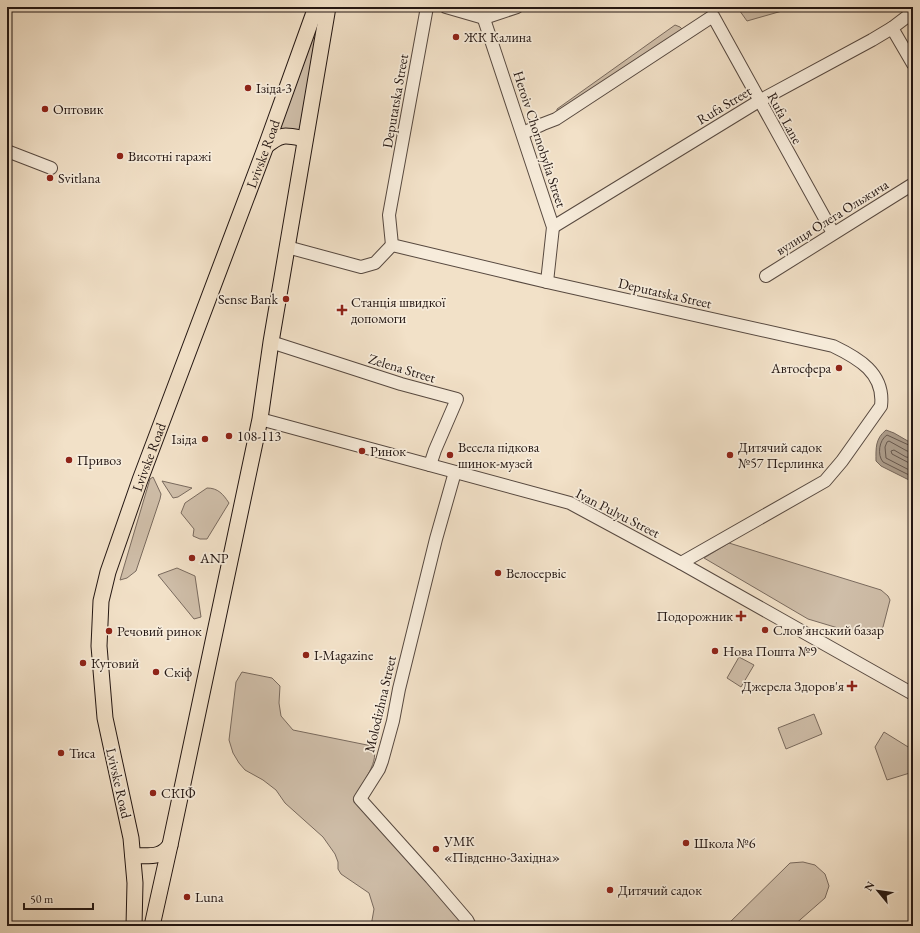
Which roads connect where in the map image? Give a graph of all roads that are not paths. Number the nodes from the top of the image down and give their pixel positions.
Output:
1 (316, 7) edge
2 (328, 7) edge
3 (427, 7) edge
4 (446, 7) edge
5 (518, 7) edge
6 (482, 12) edge
7 (913, 12) edge
8 (892, 28) junction
9 (913, 64) edge
10 (758, 101) junction
11 (523, 134) junction
12 (305, 139) junction
13 (266, 146) junction
14 (7, 151) edge
15 (51, 168) dead end
16 (913, 184) edge
17 (553, 226) junction
18 (833, 233) junction
19 (392, 245) junction
20 (287, 247) junction
21 (766, 276) dead end
22 (547, 282) junction
23 (271, 342) junction
24 (260, 419) junction
25 (430, 465) junction
26 (455, 472) junction
27 (681, 563) junction
28 (913, 694) edge
29 (170, 845) junction
30 (133, 856) junction
31 (134, 926) edge
32 (152, 926) edge
33 (470, 926) edge

1 - 13 main road, Lvivske Road
2 - 12 main road
3 - 19 street, Deputatska Street
4 - 6 street
5 - 6 street
6 - 11 street, Heroiv Chornobylia Street
7 - 8 street, Rufa Street
8 - 9 street
8 - 10 street, Rufa Street
10 - 11 street, Rufa Lane
10 - 17 street, Rufa Street
10 - 18 street, Rufa Lane
11 - 17 street, Heroiv Chornobylia Street
12 - 13 main road
12 - 20 main road
13 - 30 main road, Lvivske Road
14 - 15 street
16 - 18 street, вулиця Олега Ольжича
17 - 22 street, Heroiv Chornobylia Street
18 - 21 street, вулиця Олега Ольжича
19 - 20 street
19 - 22 street, Deputatska Street
20 - 23 main road
22 - 27 street, Deputatska Street
23 - 24 main road
23 - 25 street, Zelena Street
24 - 25 street, Ivan Pulyu Street
24 - 29 main road
25 - 26 street, Ivan Pulyu Street
26 - 27 street, Ivan Pulyu Street
26 - 33 street, Molodizhna Street
27 - 28 street, Ivan Pulyu Street
29 - 30 main road
29 - 32 main road
30 - 31 main road, Lvivske Road

